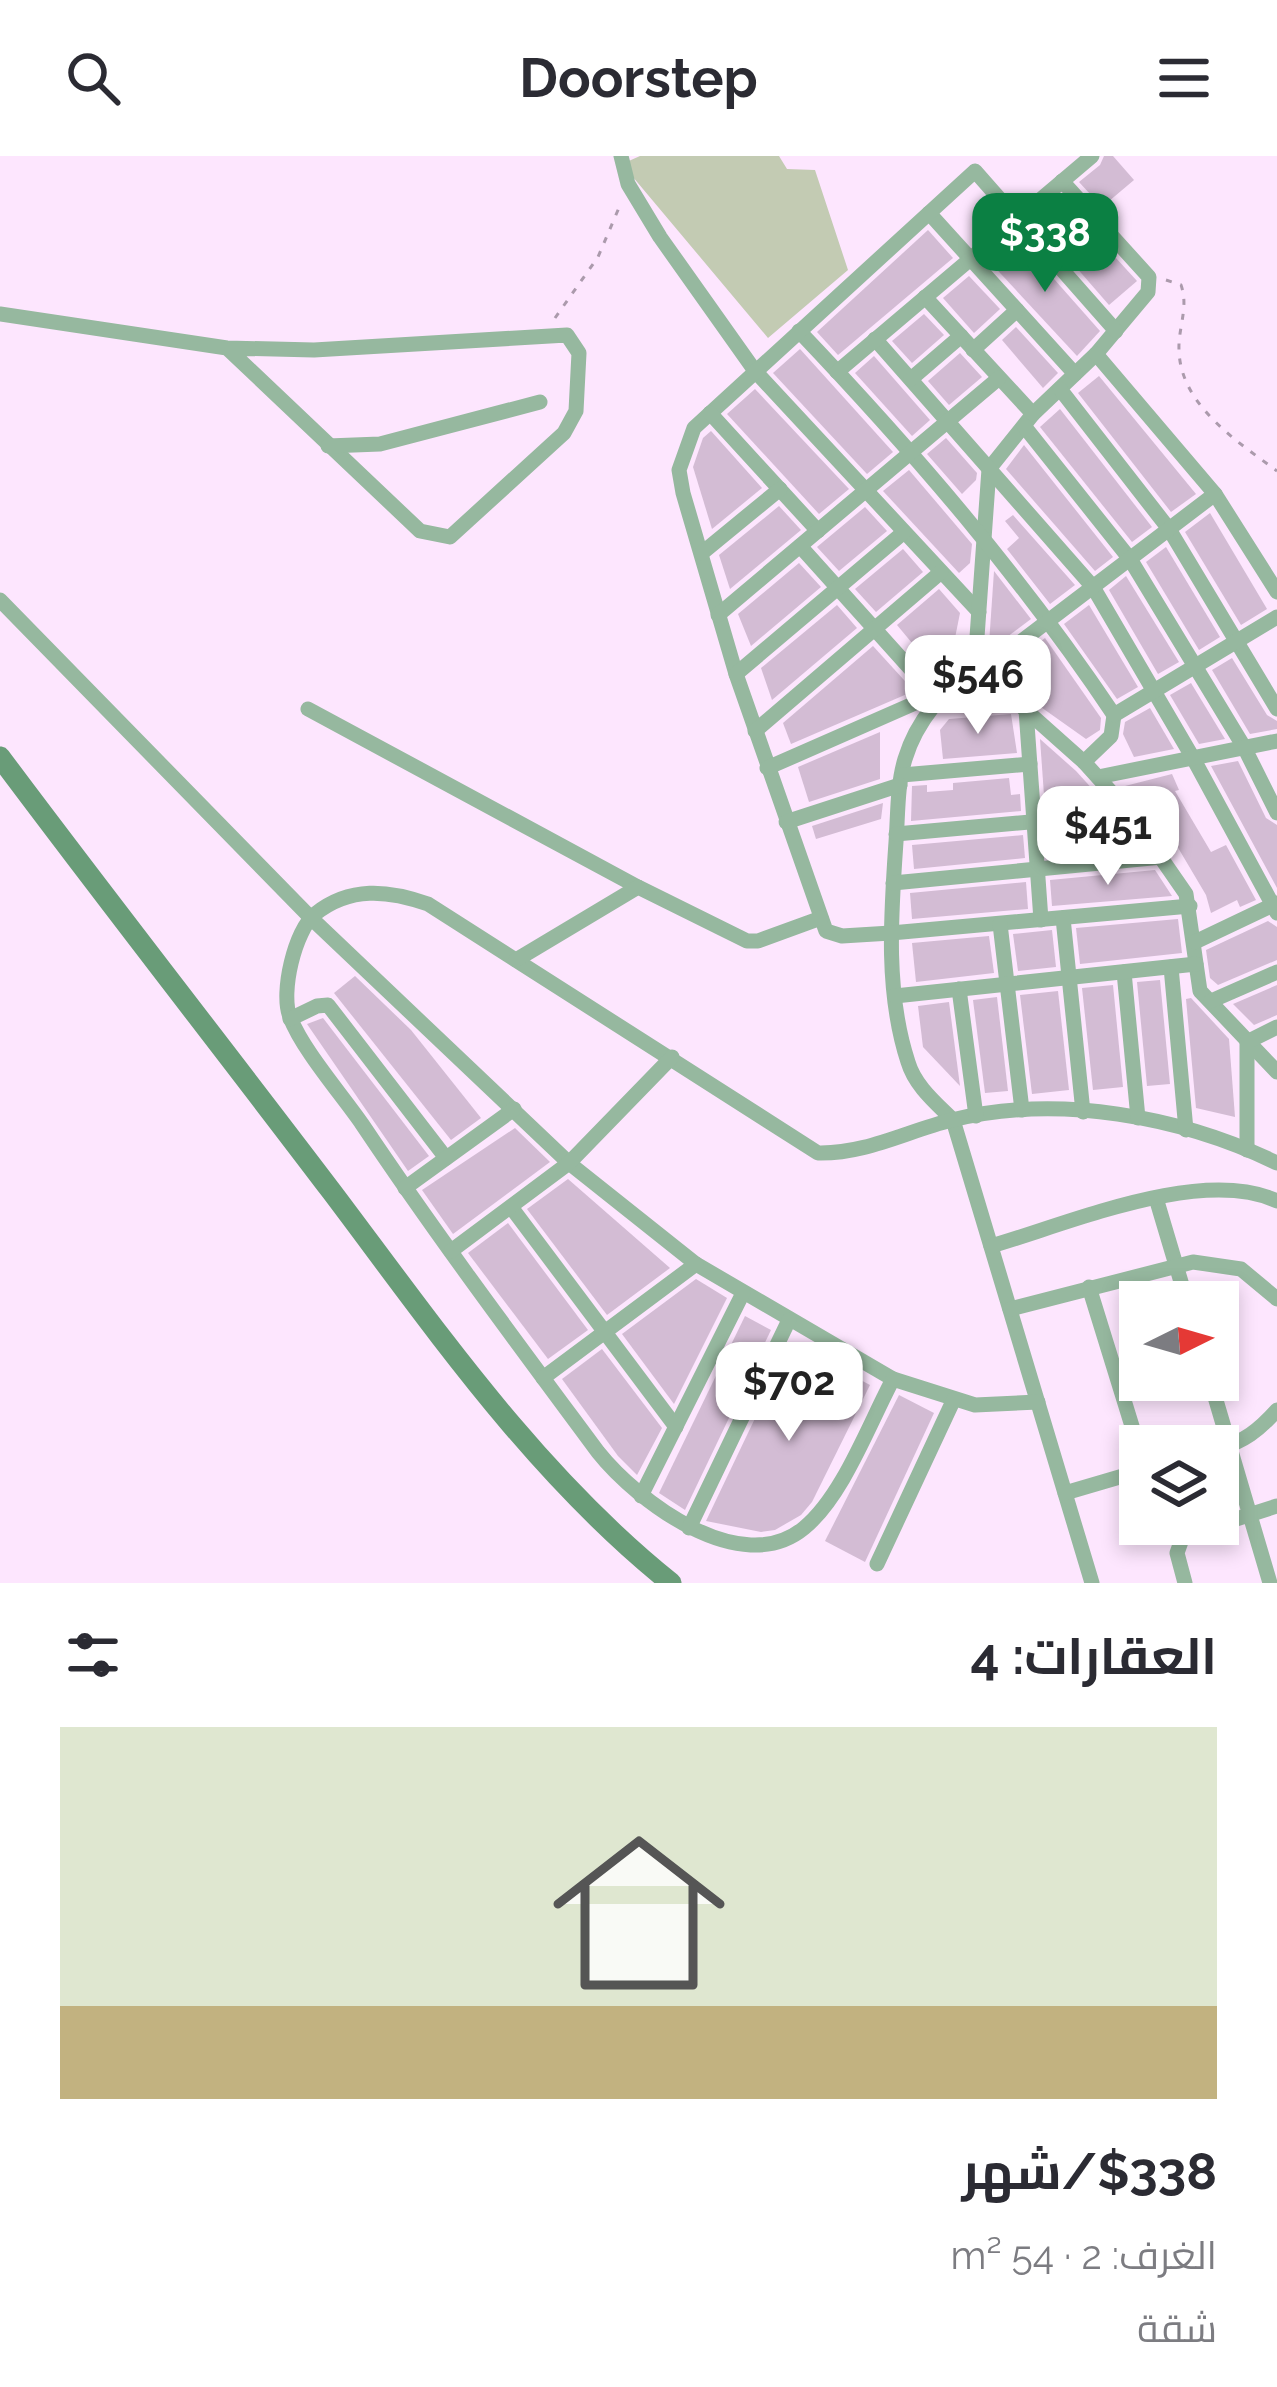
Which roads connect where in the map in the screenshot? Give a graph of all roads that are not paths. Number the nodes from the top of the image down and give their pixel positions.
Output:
1 (621, 156) edge
2 (1092, 156) edge
3 (1062, 182) junction
4 (929, 213) junction
5 (1018, 219) junction
6 (970, 259) junction
7 (925, 297) junction
8 (1017, 310) junction
9 (0, 314) edge
10 (799, 331) junction
11 (1116, 331) junction
12 (961, 336) junction
13 (875, 339) junction
14 (227, 348) junction
15 (974, 350) junction
16 (1096, 354) junction
17 (755, 371) junction
18 (837, 371) junction
19 (1075, 374) junction
20 (999, 378) junction
21 (911, 380) junction
22 (1060, 389) junction
23 (540, 402) dead end
24 (710, 413) junction
25 (1028, 420) junction
26 (947, 422) junction
27 (328, 446) junction
28 (911, 452) junction
29 (989, 469) junction
30 (780, 489) junction
31 (866, 490) junction
32 (1215, 494) junction
33 (1169, 529) junction
34 (818, 531) junction
35 (904, 532) junction
36 (984, 536) junction
37 (800, 547) junction
38 (702, 553) junction
39 (1130, 559) junction
40 (941, 572) junction
41 (1093, 587) junction
42 (838, 588) junction
43 (1277, 592) edge
44 (0, 600) edge
45 (979, 612) junction
46 (718, 615) junction
47 (1277, 617) edge
48 (1051, 620) junction
49 (874, 629) junction
50 (1237, 640) junction
51 (1195, 665) junction
52 (978, 669) junction
53 (736, 674) junction
54 (940, 692) junction
55 (1151, 692) junction
56 (308, 709) dead end
57 (1026, 710) junction
58 (1277, 710) edge
59 (1114, 715) junction
60 (755, 731) junction
61 (1277, 741) edge
62 (1244, 747) junction
63 (0, 757) edge
64 (1193, 758) junction
65 (1084, 762) junction
66 (1030, 764) junction
67 (767, 768) junction
68 (1098, 777) junction
69 (901, 780) junction
70 (1130, 813) junction
71 (1277, 813) edge
72 (786, 822) junction
73 (1034, 822) junction
74 (896, 834) junction
75 (1162, 857) junction
76 (1038, 869) junction
77 (893, 884) junction
78 (638, 887) junction
79 (1190, 906) junction
80 (1276, 907) edge
81 (310, 917) junction
82 (821, 918) junction
83 (1063, 918) junction
84 (1042, 920) junction
85 (1000, 924) junction
86 (891, 933) junction
87 (1196, 943) junction
88 (516, 959) junction
89 (1196, 964) junction
90 (1172, 967) junction
91 (1124, 972) junction
92 (1277, 972) edge
93 (1070, 977) junction
94 (1007, 984) junction
95 (959, 989) junction
96 (896, 996) junction
97 (1211, 1001) junction
98 (290, 1019) junction
99 (1277, 1028) edge
100 (1247, 1042) junction
101 (672, 1057) junction
102 (1277, 1072) edge
103 (514, 1108) junction
104 (1022, 1110) junction
105 (1083, 1112) junction
106 (976, 1116) junction
107 (1138, 1118) junction
108 (952, 1120) junction
109 (1186, 1130) junction
110 (1247, 1150) junction
111 (446, 1158) junction
112 (569, 1163) junction
113 (1277, 1163) edge
114 (404, 1188) junction
115 (1156, 1198) junction
116 (1277, 1202) edge
117 (511, 1207) junction
118 (991, 1246) junction
119 (451, 1251) junction
120 (696, 1264) junction
121 (1175, 1264) junction
122 (1180, 1281) edge
123 (1089, 1287) junction
124 (743, 1293) junction
125 (1277, 1299) edge
126 (1010, 1309) junction
127 (789, 1320) junction
128 (605, 1332) junction
129 (543, 1378) junction
130 (893, 1379) junction
131 (954, 1399) junction
132 (1038, 1402) junction
133 (1277, 1410) edge
134 (1132, 1425) edge
135 (676, 1427) junction
136 (1239, 1440) edge
137 (1119, 1478) edge
138 (1239, 1487) edge
139 (1065, 1493) junction
140 (640, 1496) junction
141 (1277, 1506) edge
142 (1250, 1515) junction
143 (689, 1528) junction
144 (877, 1564) dead end
145 (671, 1583) edge
146 (1092, 1583) edge
147 (1184, 1583) edge
148 (1270, 1583) edge

1 - 17 street
2 - 3 street
3 - 5 street
3 - 11 street
4 - 5 street
4 - 6 street
4 - 10 street
5 - 6 street
5 - 11 street
6 - 7 street
6 - 8 street
7 - 12 street
7 - 13 street
8 - 15 street
8 - 19 street
9 - 14 street
10 - 17 street
10 - 18 street
11 - 16 street
12 - 15 street
12 - 21 street
13 - 18 street
13 - 21 street
14 - 27 street
14 - 27 street
15 - 20 street
16 - 19 street
16 - 32 street
17 - 24 street
17 - 31 street
18 - 28 street
19 - 22 street
20 - 25 street
20 - 26 street
21 - 26 street
22 - 25 street
22 - 33 street
23 - 27 street
24 - 30 street
24 - 38 street
25 - 29 street
25 - 39 street
26 - 28 street
26 - 29 street
28 - 31 street
28 - 36 street
29 - 36 street
29 - 41 street
30 - 34 street
30 - 38 street
31 - 34 street
31 - 35 street
32 - 33 street
32 - 43 street
33 - 39 street
33 - 50 street
34 - 37 street
35 - 40 street
35 - 42 street
36 - 45 street
36 - 48 street
37 - 42 street
37 - 46 street
38 - 46 street
39 - 41 street
39 - 51 street
40 - 45 street
40 - 49 street
41 - 48 street
41 - 55 street
42 - 49 street
42 - 53 street
44 - 81 street
45 - 52 street
46 - 53 street
47 - 50 street
48 - 52 street
48 - 59 street
49 - 54 street
49 - 60 street
50 - 51 street
50 - 58 street
51 - 55 street
51 - 62 street
52 - 54 street
52 - 57 street
53 - 60 street
54 - 67 street
54 - 69 street
55 - 59 street
55 - 64 street
56 - 78 street
57 - 65 street
57 - 66 street
59 - 65 street
60 - 67 street
61 - 62 street
62 - 64 street
62 - 71 street
63 - 145 main road
64 - 68 street
64 - 80 street
65 - 68 street
66 - 69 street
66 - 73 street
67 - 72 street
68 - 70 street
69 - 72 street
69 - 74 street
70 - 73 street
70 - 75 street
72 - 82 street
73 - 74 street
73 - 76 street
74 - 77 street
75 - 76 street
75 - 79 street
76 - 77 street
76 - 84 street
77 - 86 street
78 - 82 street
78 - 88 street
79 - 83 street
79 - 87 street
80 - 87 street
81 - 88 street
81 - 98 street
81 - 103 street
82 - 86 street
83 - 84 street
83 - 93 street
84 - 85 street
85 - 86 street
85 - 94 street
86 - 96 street
87 - 89 street
88 - 101 street
89 - 90 street
89 - 97 street
90 - 91 street
90 - 109 street
91 - 93 street
91 - 107 street
92 - 97 street
93 - 94 street
93 - 105 street
94 - 95 street
94 - 104 street
95 - 96 street
95 - 106 street
96 - 108 street
97 - 100 street
98 - 111 street
98 - 114 street
99 - 100 street
100 - 102 street
100 - 110 street
101 - 108 street
101 - 112 street
103 - 111 street
103 - 112 street
104 - 105 street
104 - 106 street
105 - 107 street
106 - 108 street
107 - 109 street
108 - 118 street
109 - 110 street
110 - 113 street
111 - 114 street
112 - 117 street
112 - 120 street
114 - 119 street
115 - 116 street
115 - 118 street
115 - 121 street
117 - 119 street
117 - 128 street
118 - 126 street
119 - 129 street
120 - 124 street
120 - 128 street
121 - 122 street
121 - 123 street
121 - 125 street
123 - 126 street
123 - 134 street
124 - 127 street
124 - 135 street
126 - 132 street
127 - 130 street
127 - 143 street
128 - 129 street
128 - 135 street
129 - 140 street
130 - 131 street
130 - 143 street
131 - 132 street
131 - 144 street
132 - 139 street
133 - 136 street
135 - 140 street
137 - 139 street
138 - 142 street
139 - 146 street
140 - 143 street
141 - 142 street
142 - 147 street
142 - 148 street

